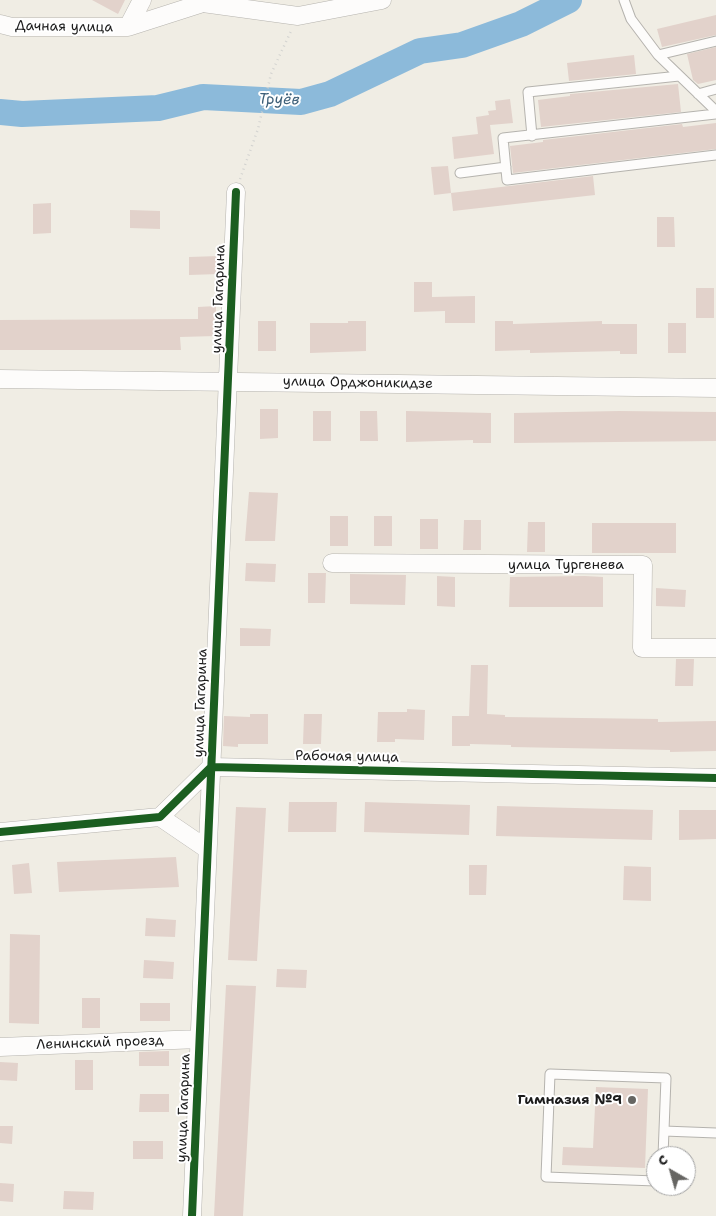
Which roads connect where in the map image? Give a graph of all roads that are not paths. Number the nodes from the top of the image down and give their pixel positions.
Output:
1 (142, 0) edge
2 (308, 0) edge
3 (382, 0) edge
4 (624, 0) edge
5 (298, 16) junction
6 (0, 24) edge
7 (128, 27) junction
8 (716, 41) edge
9 (658, 55) junction
10 (679, 76) junction
11 (716, 89) edge
12 (698, 94) junction
13 (716, 113) edge
14 (532, 136) junction
15 (716, 155) edge
16 (506, 167) junction
17 (460, 173) dead end
18 (236, 192) road end
19 (0, 379) edge
20 (228, 381) junction
21 (716, 388) edge
22 (332, 563) dead end
23 (716, 648) edge
24 (211, 767) junction
25 (716, 778) edge
26 (160, 817) junction
27 (0, 832) edge
28 (207, 848) junction
29 (199, 1038) junction
30 (0, 1047) edge
31 (664, 1131) junction
32 (716, 1133) edge
33 (663, 1146) edge
34 (646, 1181) edge
35 (192, 1216) edge

1 - 7 street, Дачная улица
2 - 5 street
3 - 5 street, Дачная улица
4 - 9 lane
5 - 7 street, Дачная улица
6 - 7 street, Дачная улица
8 - 9 lane
9 - 10 lane
10 - 12 lane
10 - 14 lane
11 - 12 lane
12 - 13 lane
13 - 14 lane
14 - 16 lane
15 - 16 lane
16 - 17 lane
18 - 20 street, улица Гагарина
19 - 20 street, улица Орджоникидзе
20 - 21 street, улица Орджоникидзе
20 - 24 street, улица Гагарина
22 - 23 street, улица Тургенева
24 - 25 street, Рабочая улица
24 - 26 street
24 - 28 street, улица Гагарина
26 - 27 street
26 - 28 street
28 - 29 street, улица Гагарина
29 - 30 street, Ленинский проезд
29 - 35 street, улица Гагарина
31 - 32 lane
31 - 33 lane
31 - 34 lane

